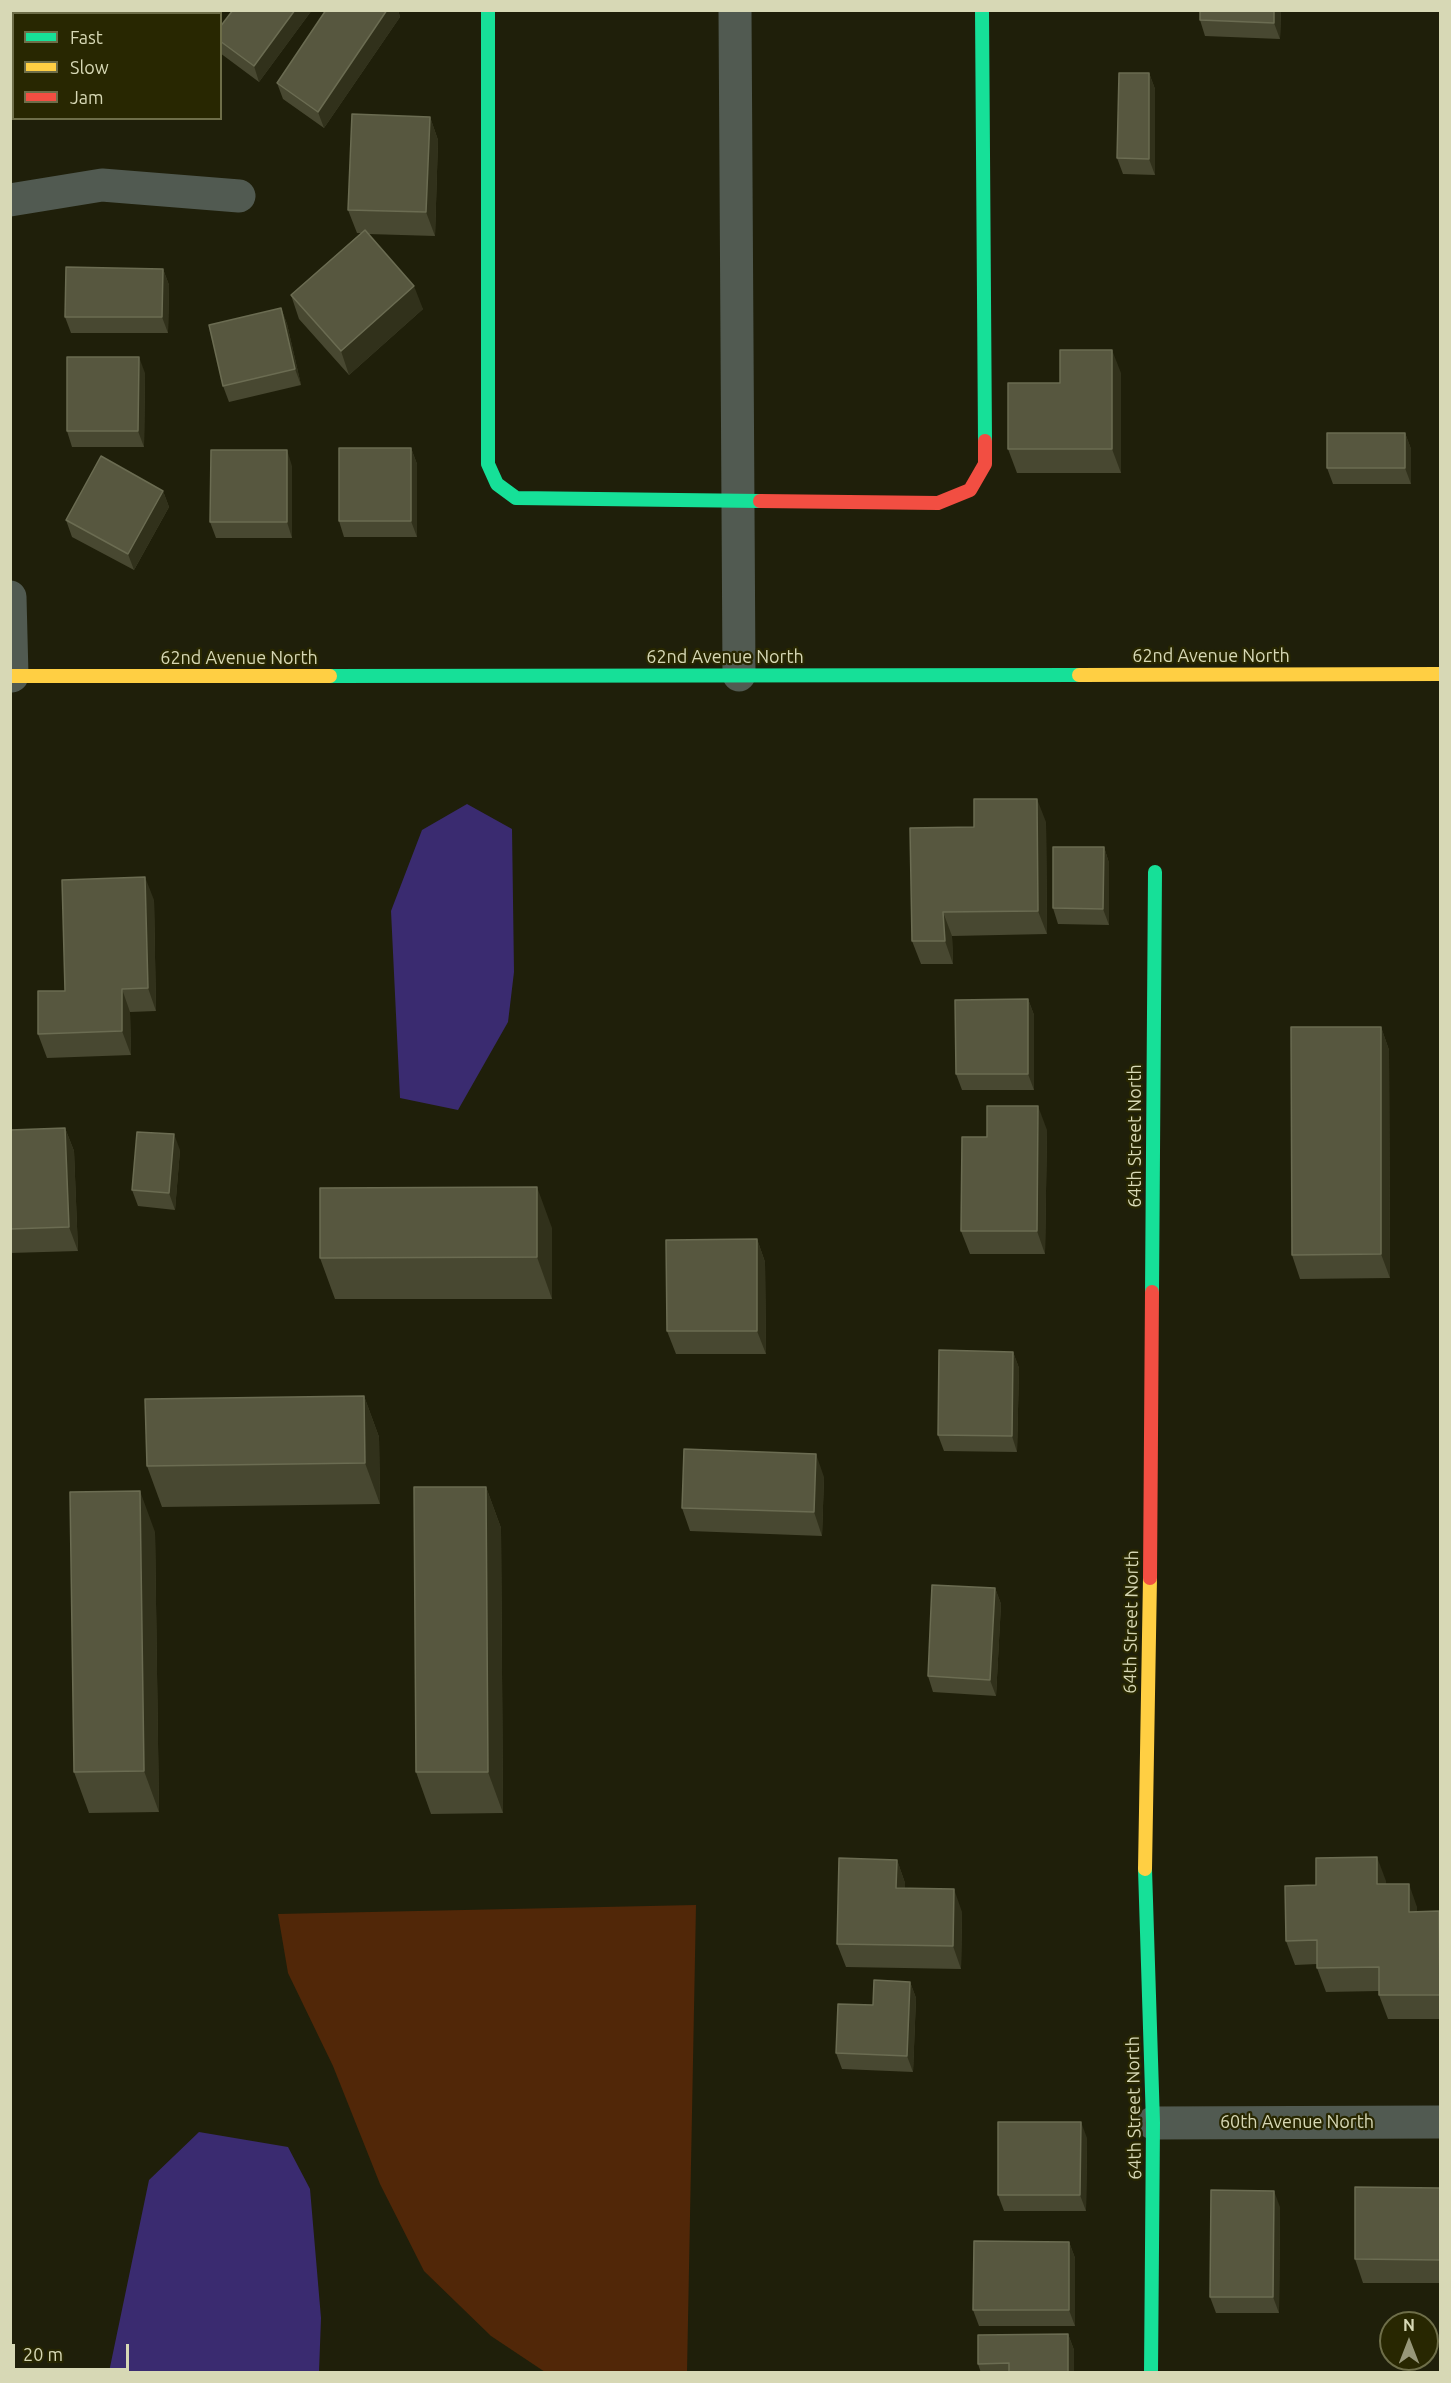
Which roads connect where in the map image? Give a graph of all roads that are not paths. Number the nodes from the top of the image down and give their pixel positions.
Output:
1 (488, 10) edge
2 (735, 10) edge
3 (982, 10) edge
4 (238, 195) dead end
5 (10, 200) edge
6 (738, 502) junction
7 (10, 597) edge
8 (1440, 674) edge
9 (738, 675) junction
10 (11, 676) edge
11 (1155, 872) dead end
12 (1440, 2122) edge
13 (1153, 2123) junction
14 (1151, 2373) edge

1 - 6 street
2 - 6 street
3 - 6 street
4 - 5 street
6 - 9 street
7 - 10 street
8 - 9 street, 62nd Avenue North
9 - 10 street, 62nd Avenue North
11 - 13 street, 64th Street North
12 - 13 street, 60th Avenue North
13 - 14 street, 64th Street North

